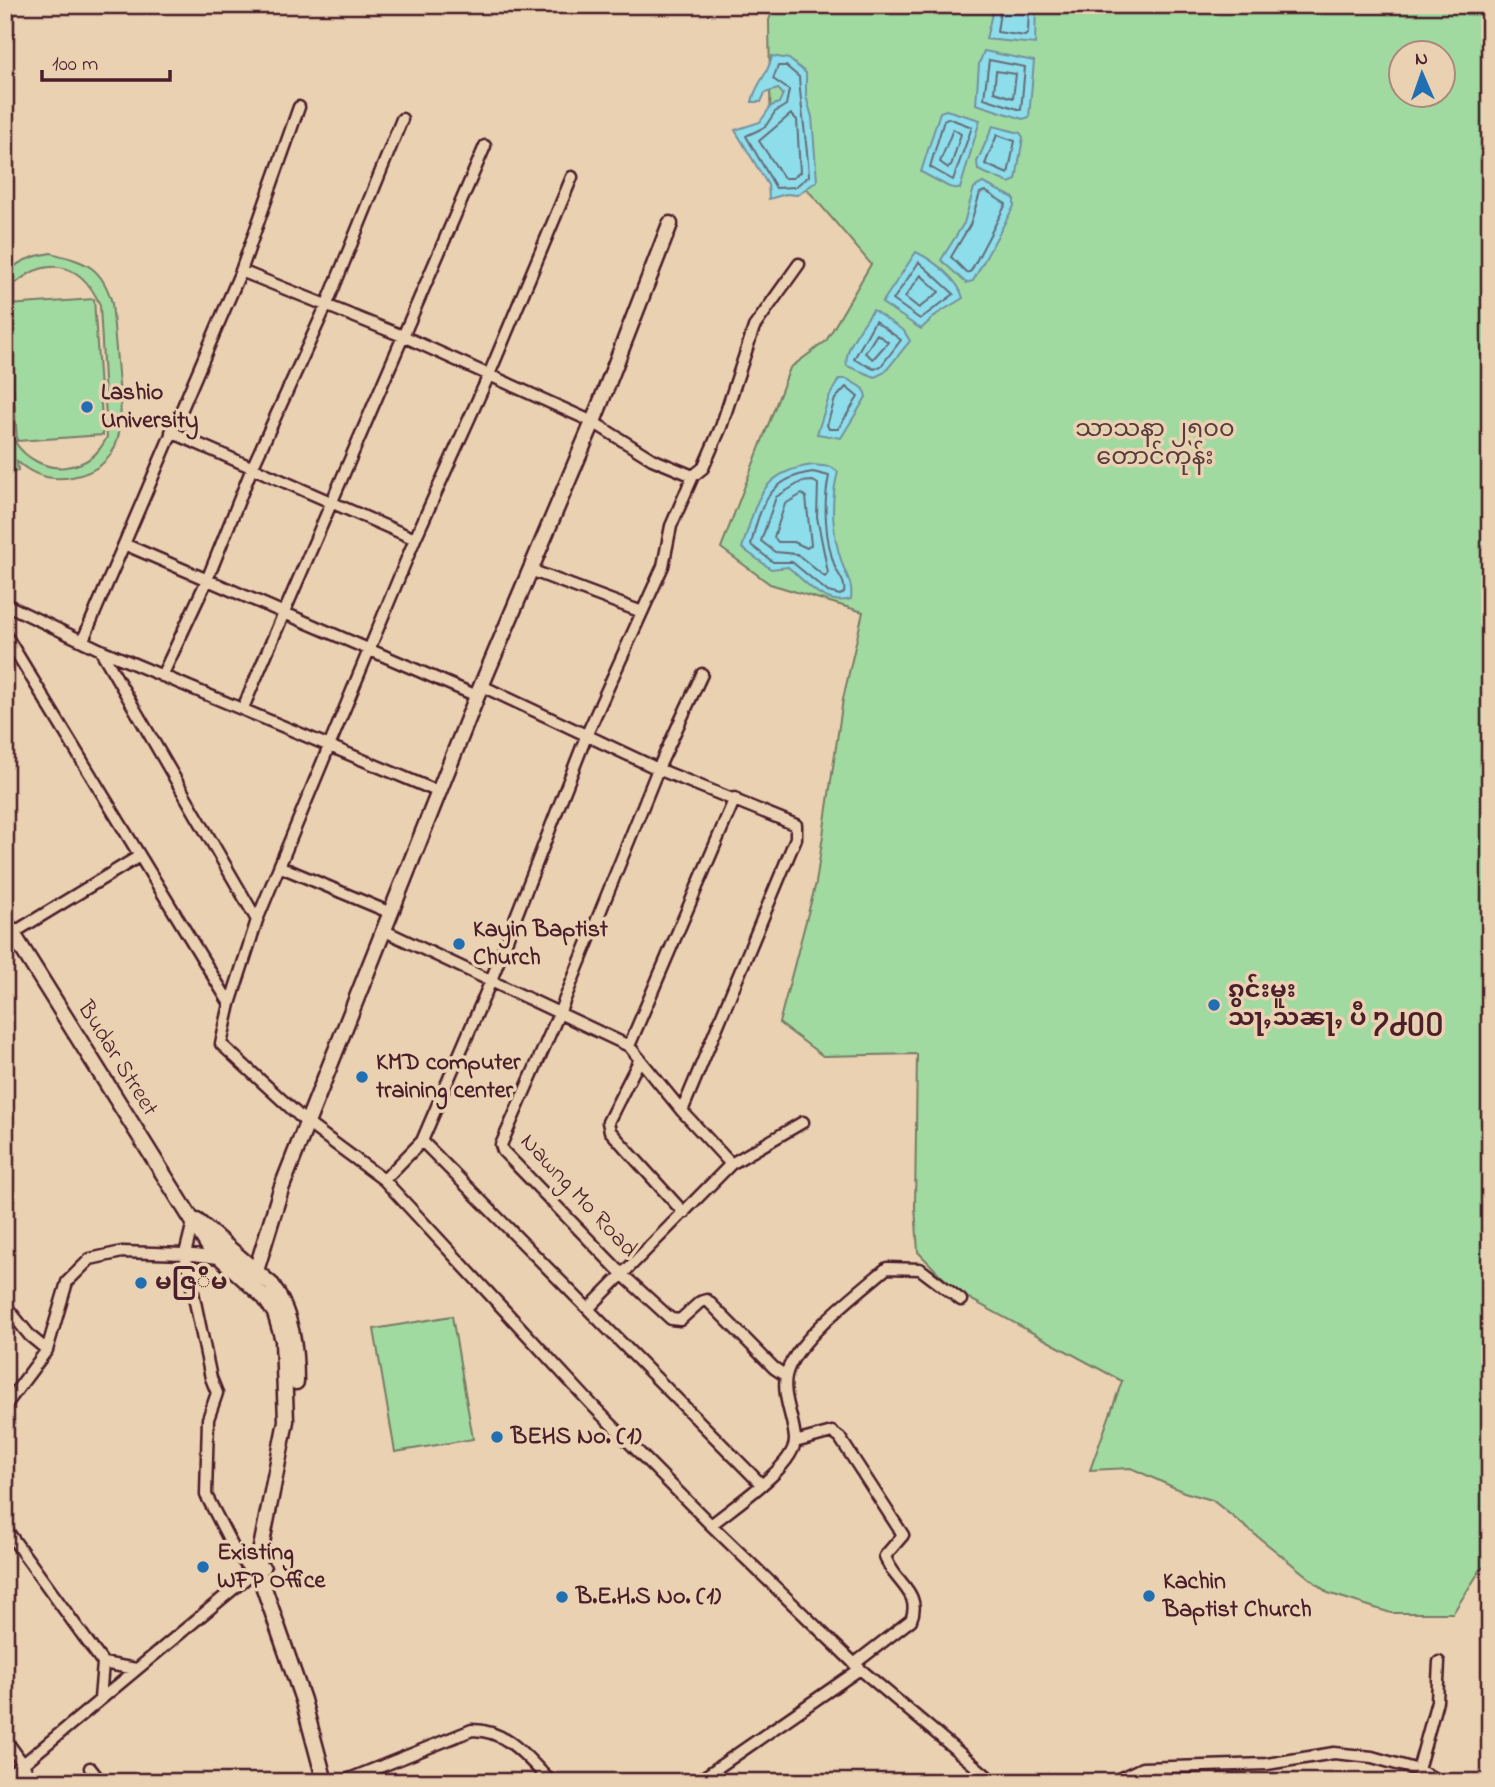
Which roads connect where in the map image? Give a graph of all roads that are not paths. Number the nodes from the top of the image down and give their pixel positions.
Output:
1 (299, 107) dead end
2 (402, 119) dead end
3 (485, 146) dead end
4 (572, 177) dead end
5 (670, 224) dead end
6 (799, 264) dead end
7 (241, 271) junction
8 (327, 304) junction
9 (405, 337) junction
10 (488, 376) junction
11 (593, 422) junction
12 (171, 432) junction
13 (251, 468) junction
14 (693, 476) junction
15 (331, 500) junction
16 (415, 539) junction
17 (124, 544) junction
18 (533, 571) junction
19 (208, 580) junction
20 (5, 604) edge
21 (285, 612) junction
22 (642, 612) junction
23 (5, 634) edge
24 (83, 640) junction
25 (370, 649) junction
26 (101, 650) junction
27 (702, 674) dead end
28 (162, 676) junction
29 (480, 691) junction
30 (243, 708) junction
31 (587, 734) junction
32 (328, 746) junction
33 (658, 769) junction
34 (439, 792) junction
35 (736, 798) junction
36 (138, 857) junction
37 (281, 867) junction
38 (391, 913) junction
39 (257, 920) junction
40 (9, 927) edge
41 (385, 931) junction
42 (491, 983) junction
43 (230, 1004) junction
44 (560, 1011) junction
45 (629, 1046) junction
46 (639, 1061) junction
47 (682, 1111) junction
48 (803, 1122) dead end
49 (307, 1123) junction
50 (422, 1141) junction
51 (732, 1164) junction
52 (384, 1180) junction
53 (684, 1213) junction
54 (193, 1218) junction
55 (185, 1254) junction
56 (219, 1258) junction
57 (623, 1275) junction
58 (254, 1278) junction
59 (961, 1300) dead end
60 (5, 1305) edge
61 (588, 1309) junction
62 (47, 1350) junction
63 (786, 1376) junction
64 (5, 1406) edge
65 (795, 1442) junction
66 (761, 1484) junction
67 (710, 1525) junction
68 (5, 1528) edge
69 (259, 1571) junction
70 (1439, 1662) dead end
71 (103, 1663) junction
72 (857, 1667) junction
73 (136, 1669) junction
74 (100, 1699) junction
75 (5, 1739) edge
76 (23, 1764) junction
77 (90, 1768) dead end
78 (1419, 1770) junction
79 (5, 1777) edge
80 (32, 1782) edge
81 (101, 1782) edge
82 (325, 1782) edge
83 (333, 1782) edge
84 (342, 1782) edge
85 (551, 1782) edge
86 (697, 1782) edge
87 (993, 1782) edge
88 (1112, 1782) edge
89 (1441, 1782) edge

1 - 7 street
2 - 8 street
3 - 9 street
4 - 10 street
5 - 11 main road
6 - 14 street
7 - 8 street
7 - 12 street
8 - 9 street
8 - 13 street
9 - 10 street
9 - 15 street
10 - 11 street
10 - 16 street
11 - 14 street
11 - 18 main road
12 - 13 street
12 - 17 street
13 - 15 street
13 - 19 street
14 - 22 street
15 - 16 street
15 - 21 street
16 - 25 street
17 - 19 street
17 - 24 street
18 - 22 street
18 - 29 main road
19 - 21 street
19 - 28 street
20 - 24 street
21 - 25 street
21 - 30 street
22 - 31 street
23 - 36 street
24 - 26 street
25 - 29 street
25 - 32 street
26 - 28 street
26 - 39 street
27 - 33 street, Nawng Mo Road
28 - 30 street
29 - 31 street
29 - 34 main road
30 - 32 street
31 - 33 street
31 - 42 street
32 - 34 street
32 - 37 street
33 - 35 street
33 - 44 street, Nawng Mo Road
34 - 38 main road
35 - 45 street
35 - 47 street
36 - 40 street
36 - 43 street
37 - 38 street
37 - 39 street
38 - 41 main road
39 - 43 street
40 - 54 main road, Budar Street
41 - 42 street
41 - 49 main road
42 - 44 street
42 - 50 street
43 - 49 street
44 - 45 street
44 - 57 street, Nawng Mo Road
45 - 46 street
46 - 47 street
46 - 53 street
47 - 51 street
48 - 51 street
49 - 52 street
49 - 58 main road
50 - 52 street
50 - 61 street
51 - 53 street
52 - 67 street
53 - 57 street
54 - 55 street
54 - 56 main road
54 - 58 main road
55 - 56 street
55 - 62 street
55 - 69 street
56 - 58 main road
57 - 61 street
57 - 63 street, Nawng Mo Road
58 - 69 main road
59 - 63 street
60 - 62 street
61 - 66 street
62 - 64 street
63 - 65 street
65 - 66 street
65 - 72 street
66 - 67 street
67 - 72 street
68 - 71 street
69 - 73 street
69 - 82 main road
69 - 83 main road
70 - 78 street
71 - 73 street
71 - 74 street
72 - 86 street
72 - 87 street
73 - 74 street
74 - 76 street
75 - 76 street
76 - 79 street
76 - 80 street
77 - 81 street
78 - 88 street
78 - 89 street
84 - 85 street

